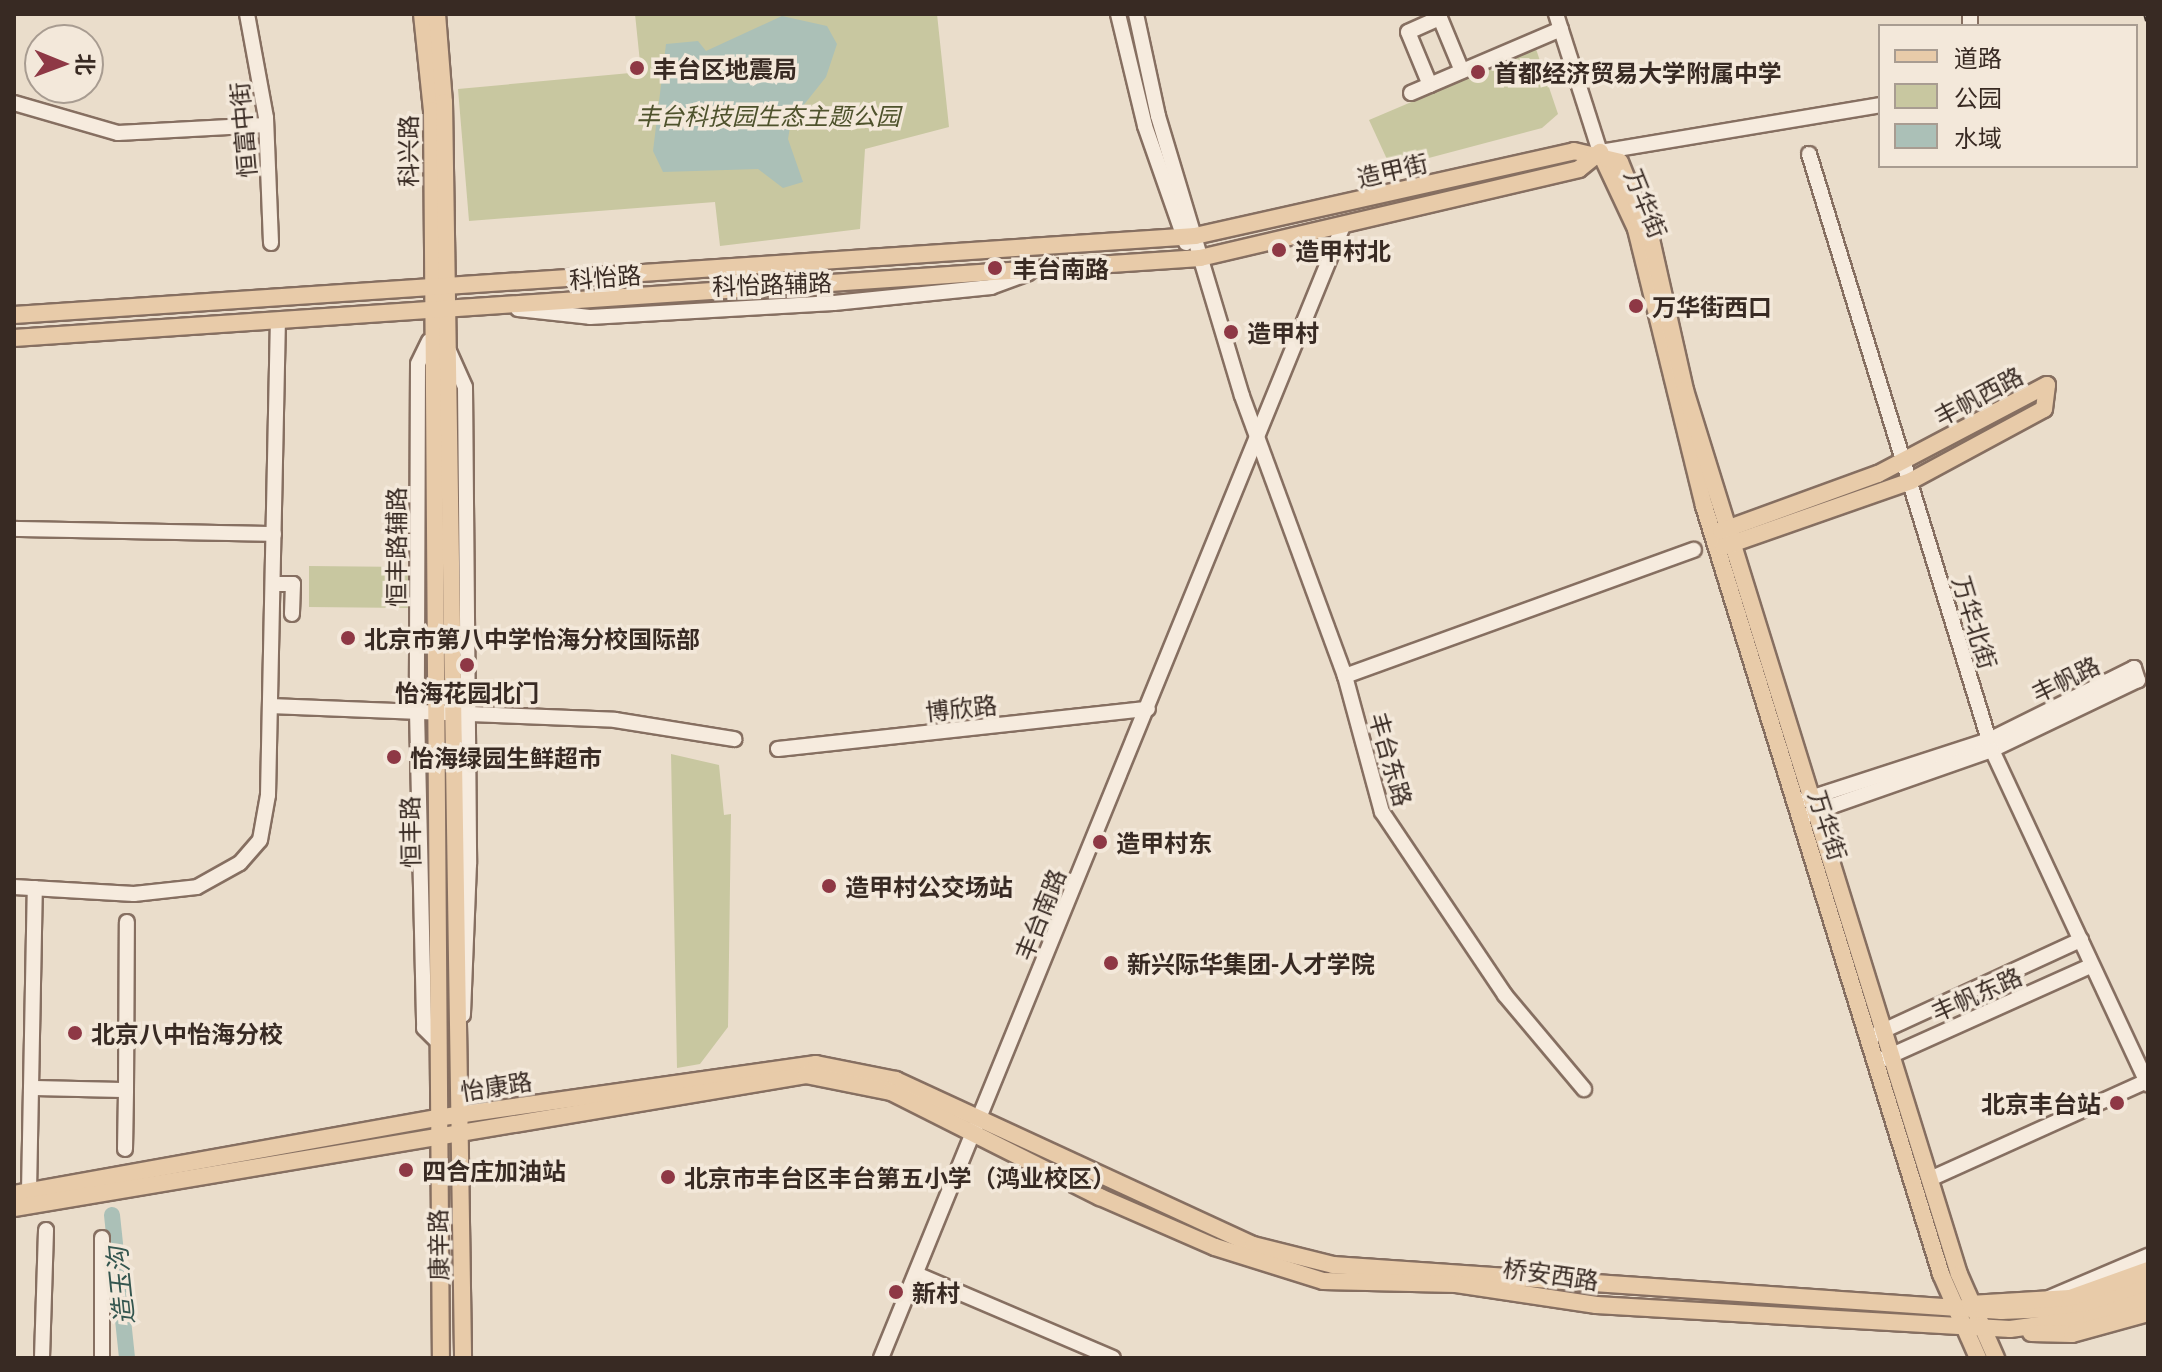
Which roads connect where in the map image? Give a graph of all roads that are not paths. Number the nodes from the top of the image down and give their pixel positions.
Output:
1 (247, 14) edge
2 (422, 14) edge
3 (437, 14) edge
4 (1118, 14) edge
5 (1136, 14) edge
6 (1556, 14) edge
7 (1561, 29) junction
8 (1462, 71) junction
9 (1430, 85) junction
10 (1411, 93) dead end
11 (14, 103) edge
12 (1878, 105) edge
13 (266, 125) junction
14 (1600, 152) junction
15 (1809, 154) dead end
16 (1343, 226) junction
17 (1188, 237) junction
18 (271, 243) dead end
19 (1200, 258) junction
20 (439, 288) junction
21 (439, 311) junction
22 (14, 315) edge
23 (278, 321) junction
24 (14, 338) edge
25 (1257, 442) junction
26 (1904, 462) junction
27 (1911, 481) junction
28 (14, 529) edge
29 (274, 534) junction
30 (1723, 538) junction
31 (1694, 550) dead end
32 (273, 584) junction
33 (292, 614) dead end
34 (1345, 676) junction
35 (270, 706) junction
36 (1148, 709) junction
37 (424, 712) junction
38 (460, 714) junction
39 (734, 739) dead end
40 (1990, 745) junction
41 (778, 749) dead end
42 (1806, 807) junction
43 (14, 887) edge
44 (35, 888) junction
45 (127, 922) dead end
46 (2081, 940) junction
47 (2092, 965) junction
48 (1877, 1034) junction
49 (1884, 1058) junction
50 (2147, 1083) edge
51 (31, 1088) junction
52 (1584, 1089) dead end
53 (126, 1090) junction
54 (459, 1123) junction
55 (977, 1123) junction
56 (437, 1127) junction
57 (125, 1149) dead end
58 (1930, 1179) junction
59 (22, 1193) edge
60 (14, 1208) edge
61 (46, 1230) dead end
62 (102, 1238) dead end
63 (2148, 1256) edge
64 (2148, 1270) edge
65 (916, 1274) junction
66 (2148, 1286) edge
67 (2148, 1299) edge
68 (2045, 1300) junction
69 (1962, 1304) junction
70 (2148, 1313) edge
71 (1962, 1323) junction
72 (1981, 1326) junction
73 (2010, 1329) junction
74 (42, 1358) edge
75 (102, 1358) edge
76 (441, 1358) edge
77 (463, 1358) edge
78 (881, 1358) edge
79 (1113, 1358) edge
80 (1978, 1358) edge
81 (1996, 1358) edge

1 - 13 street, 恒富中街
2 - 20 main road, 科兴路
3 - 20 main road, 科兴路
4 - 17 street
5 - 17 street
6 - 7 street
7 - 8 street
7 - 14 street
8 - 9 street
8 - 9 street
9 - 10 street
11 - 13 street
12 - 14 street, 造甲街
13 - 18 street, 恒富中街
14 - 16 main road, 造甲街
14 - 17 main road, 造甲街
14 - 30 main road, 万华街
15 - 26 street, 万华北街
16 - 19 main road, 造甲街
16 - 25 street
17 - 19 street
17 - 20 main road, 科怡路
19 - 21 main road, 科怡路
19 - 25 street
20 - 21 main road, 恒丰路
20 - 22 main road, 科怡路
21 - 23 main road, 科怡路
21 - 37 main road, 恒丰路
21 - 38 main road, 恒丰路
23 - 24 main road, 科怡路
23 - 29 street
25 - 34 street, 丰台东路
25 - 36 street, 丰台南路
26 - 27 street, 万华北街
26 - 27 main road, 丰帆西路
26 - 30 main road, 丰帆西路
27 - 30 main road, 丰帆西路
27 - 40 street, 万华北街
28 - 29 street
29 - 32 street
30 - 42 main road, 万华街
31 - 34 street
32 - 33 street
32 - 35 street
34 - 52 street, 丰台东路
35 - 37 street
35 - 44 street
36 - 41 street, 博欣路
36 - 55 street, 丰台南路
37 - 38 street
37 - 56 main road, 恒丰路
38 - 39 street
38 - 54 main road, 恒丰路
40 - 40 street, 丰帆路
40 - 42 street, 丰帆路
40 - 46 street, 万华北街
42 - 48 main road, 万华街
43 - 44 street
44 - 51 street
45 - 53 street
46 - 47 street, 万华北街
46 - 48 street, 丰帆东路
47 - 49 street, 丰帆东路
47 - 50 street, 万华北街
48 - 49 main road, 万华街
49 - 58 main road, 万华街
49 - 69 main road, 万华街
50 - 58 street
51 - 53 street
51 - 59 street
53 - 57 street
54 - 55 main road, 怡康路
54 - 56 main road, 怡康路
54 - 77 main road, 康辛路
55 - 65 street, 丰台南路
55 - 69 main road, 桥安西路
55 - 71 main road, 桥安西路
56 - 59 main road, 怡康路
56 - 60 main road, 怡康路
56 - 76 main road, 康辛路
58 - 69 main road, 万华街
61 - 74 street
62 - 75 street
63 - 68 street
64 - 68 main road
65 - 78 street, 丰台南路
65 - 79 street
66 - 69 main road, 桥安西路
67 - 73 main road, 桥安西路
68 - 69 main road
69 - 71 main road, 万华街
69 - 72 main road, 万华街
70 - 73 main road
71 - 72 main road, 桥安西路
71 - 80 main road, 万华街
72 - 73 main road, 桥安西路
72 - 81 main road, 万华街

